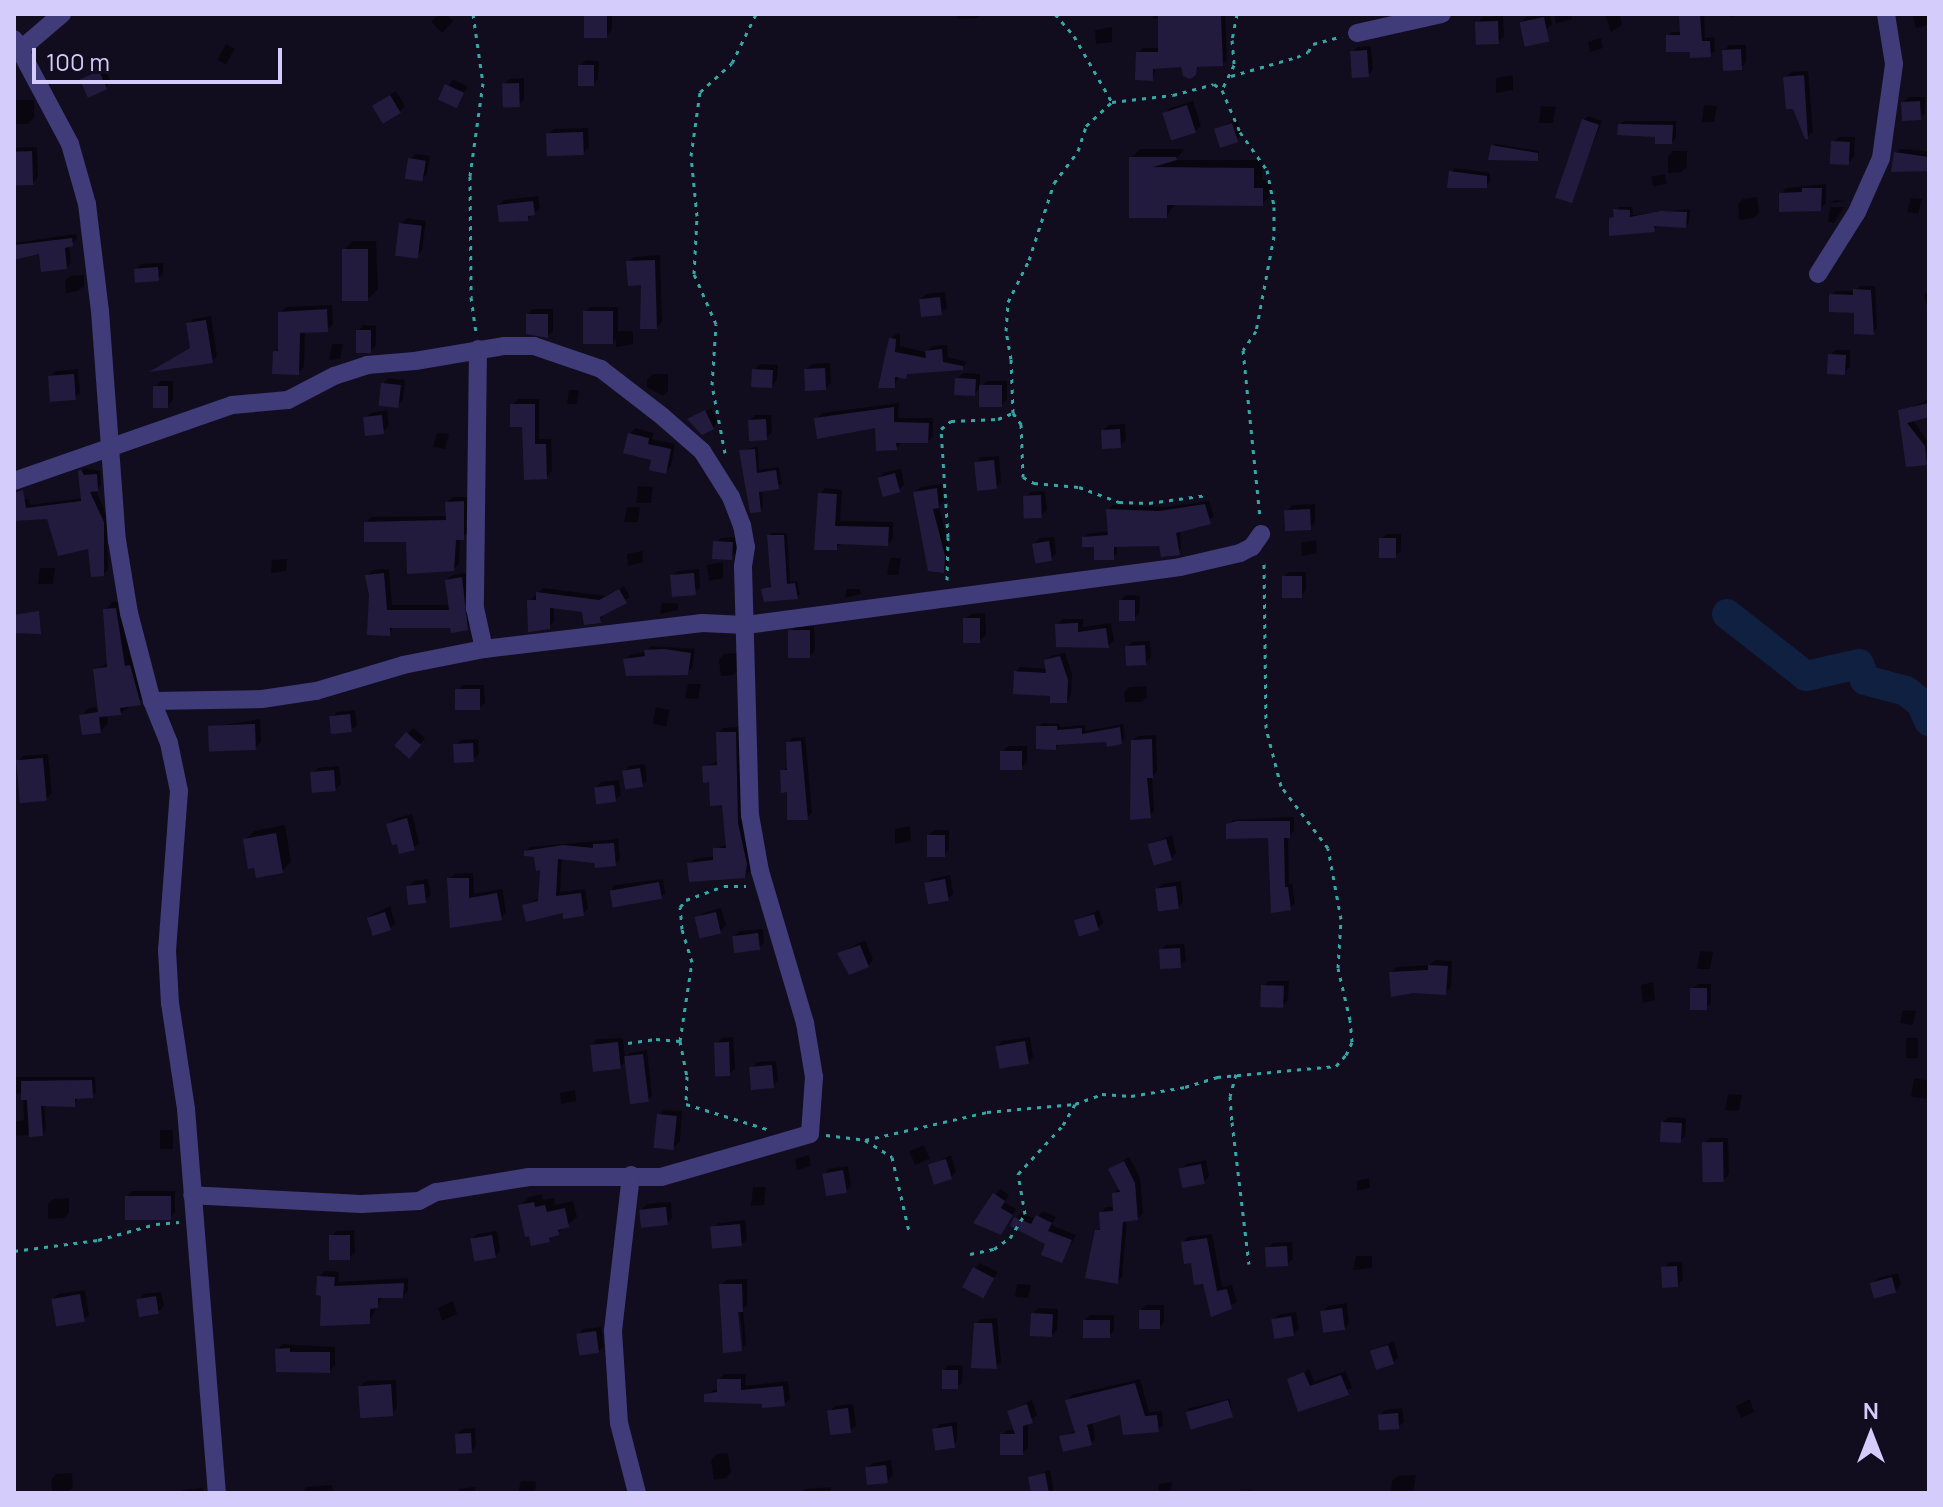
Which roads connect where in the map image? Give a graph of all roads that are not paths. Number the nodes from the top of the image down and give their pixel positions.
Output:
1 (62, 14) edge
2 (1442, 14) edge
3 (1886, 14) edge
4 (1357, 33) road end
5 (17, 44) edge
6 (1818, 274) dead end
7 (478, 349) junction
8 (110, 449) junction
9 (14, 481) edge
10 (1261, 534) road end
11 (746, 625) junction
12 (484, 649) junction
13 (152, 701) junction
14 (631, 1175) junction
15 (192, 1195) junction
16 (217, 1493) edge
17 (637, 1493) edge

1 - 5 street
2 - 4 street
3 - 6 street
5 - 8 street
7 - 8 street
7 - 11 street
7 - 12 street
8 - 9 street
8 - 13 street
10 - 11 street
11 - 12 street
11 - 14 street
12 - 13 street
13 - 15 street
14 - 15 street
14 - 17 street
15 - 16 street

